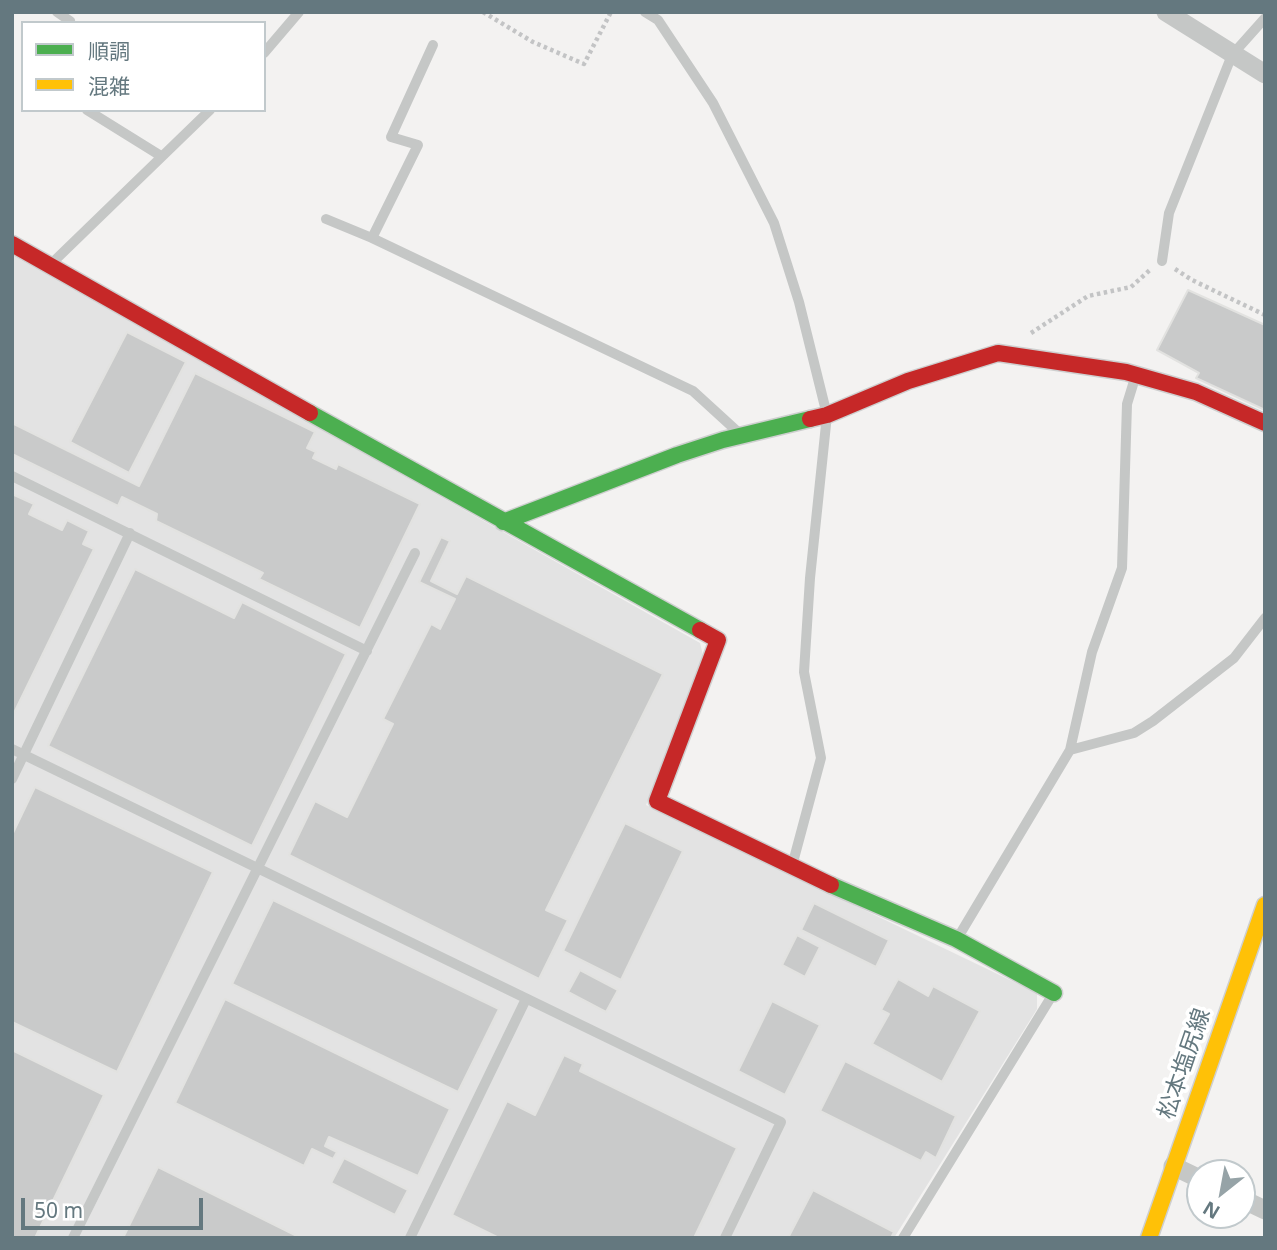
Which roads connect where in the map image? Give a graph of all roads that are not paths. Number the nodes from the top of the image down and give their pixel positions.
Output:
1 (299, 12) edge
2 (645, 12) edge
3 (1166, 12) edge
4 (1265, 18) edge
5 (433, 45) dead end
6 (266, 51) edge
7 (1232, 55) junction
8 (1265, 74) edge
9 (90, 112) edge
10 (208, 112) edge
11 (161, 156) junction
12 (326, 219) dead end
13 (372, 238) junction
14 (12, 244) edge
15 (1162, 261) road end
16 (49, 265) junction
17 (1136, 375) junction
18 (827, 415) junction
19 (1265, 423) edge
20 (742, 436) junction
21 (12, 476) edge
22 (503, 522) junction
23 (130, 533) junction
24 (415, 553) dead end
25 (1265, 618) edge
26 (367, 651) junction
27 (12, 750) edge
28 (1070, 750) junction
29 (24, 755) junction
30 (12, 779) edge
31 (257, 867) junction
32 (791, 867) junction
33 (1265, 905) edge
34 (1261, 928) edge
35 (956, 939) junction
36 (1054, 993) joint
37 (526, 999) junction
38 (1173, 1166) junction
39 (1186, 1172) edge
40 (412, 1237) edge
41 (73, 1238) edge
42 (725, 1238) edge
43 (903, 1238) edge
44 (1149, 1238) edge

1 - 6 lane
2 - 18 lane
3 - 7 street
4 - 7 lane
5 - 13 lane
7 - 8 street
7 - 15 lane
9 - 11 lane
10 - 11 lane
11 - 16 lane
12 - 13 lane
13 - 20 lane
14 - 16 street
16 - 22 street
17 - 18 street
17 - 19 street
17 - 28 lane
18 - 20 street
18 - 32 lane
20 - 22 street
21 - 23 lane
22 - 32 street
23 - 26 lane
23 - 29 lane
24 - 26 lane
25 - 28 lane
26 - 31 lane
27 - 29 lane
28 - 35 lane
29 - 30 lane
29 - 31 lane
31 - 37 lane
31 - 41 lane
32 - 35 street
33 - 34 street, 松本塩尻線
34 - 38 street, 松本塩尻線
35 - 36 street
36 - 43 lane
37 - 40 lane
37 - 42 lane
38 - 39 street
38 - 44 street, 松本塩尻線

